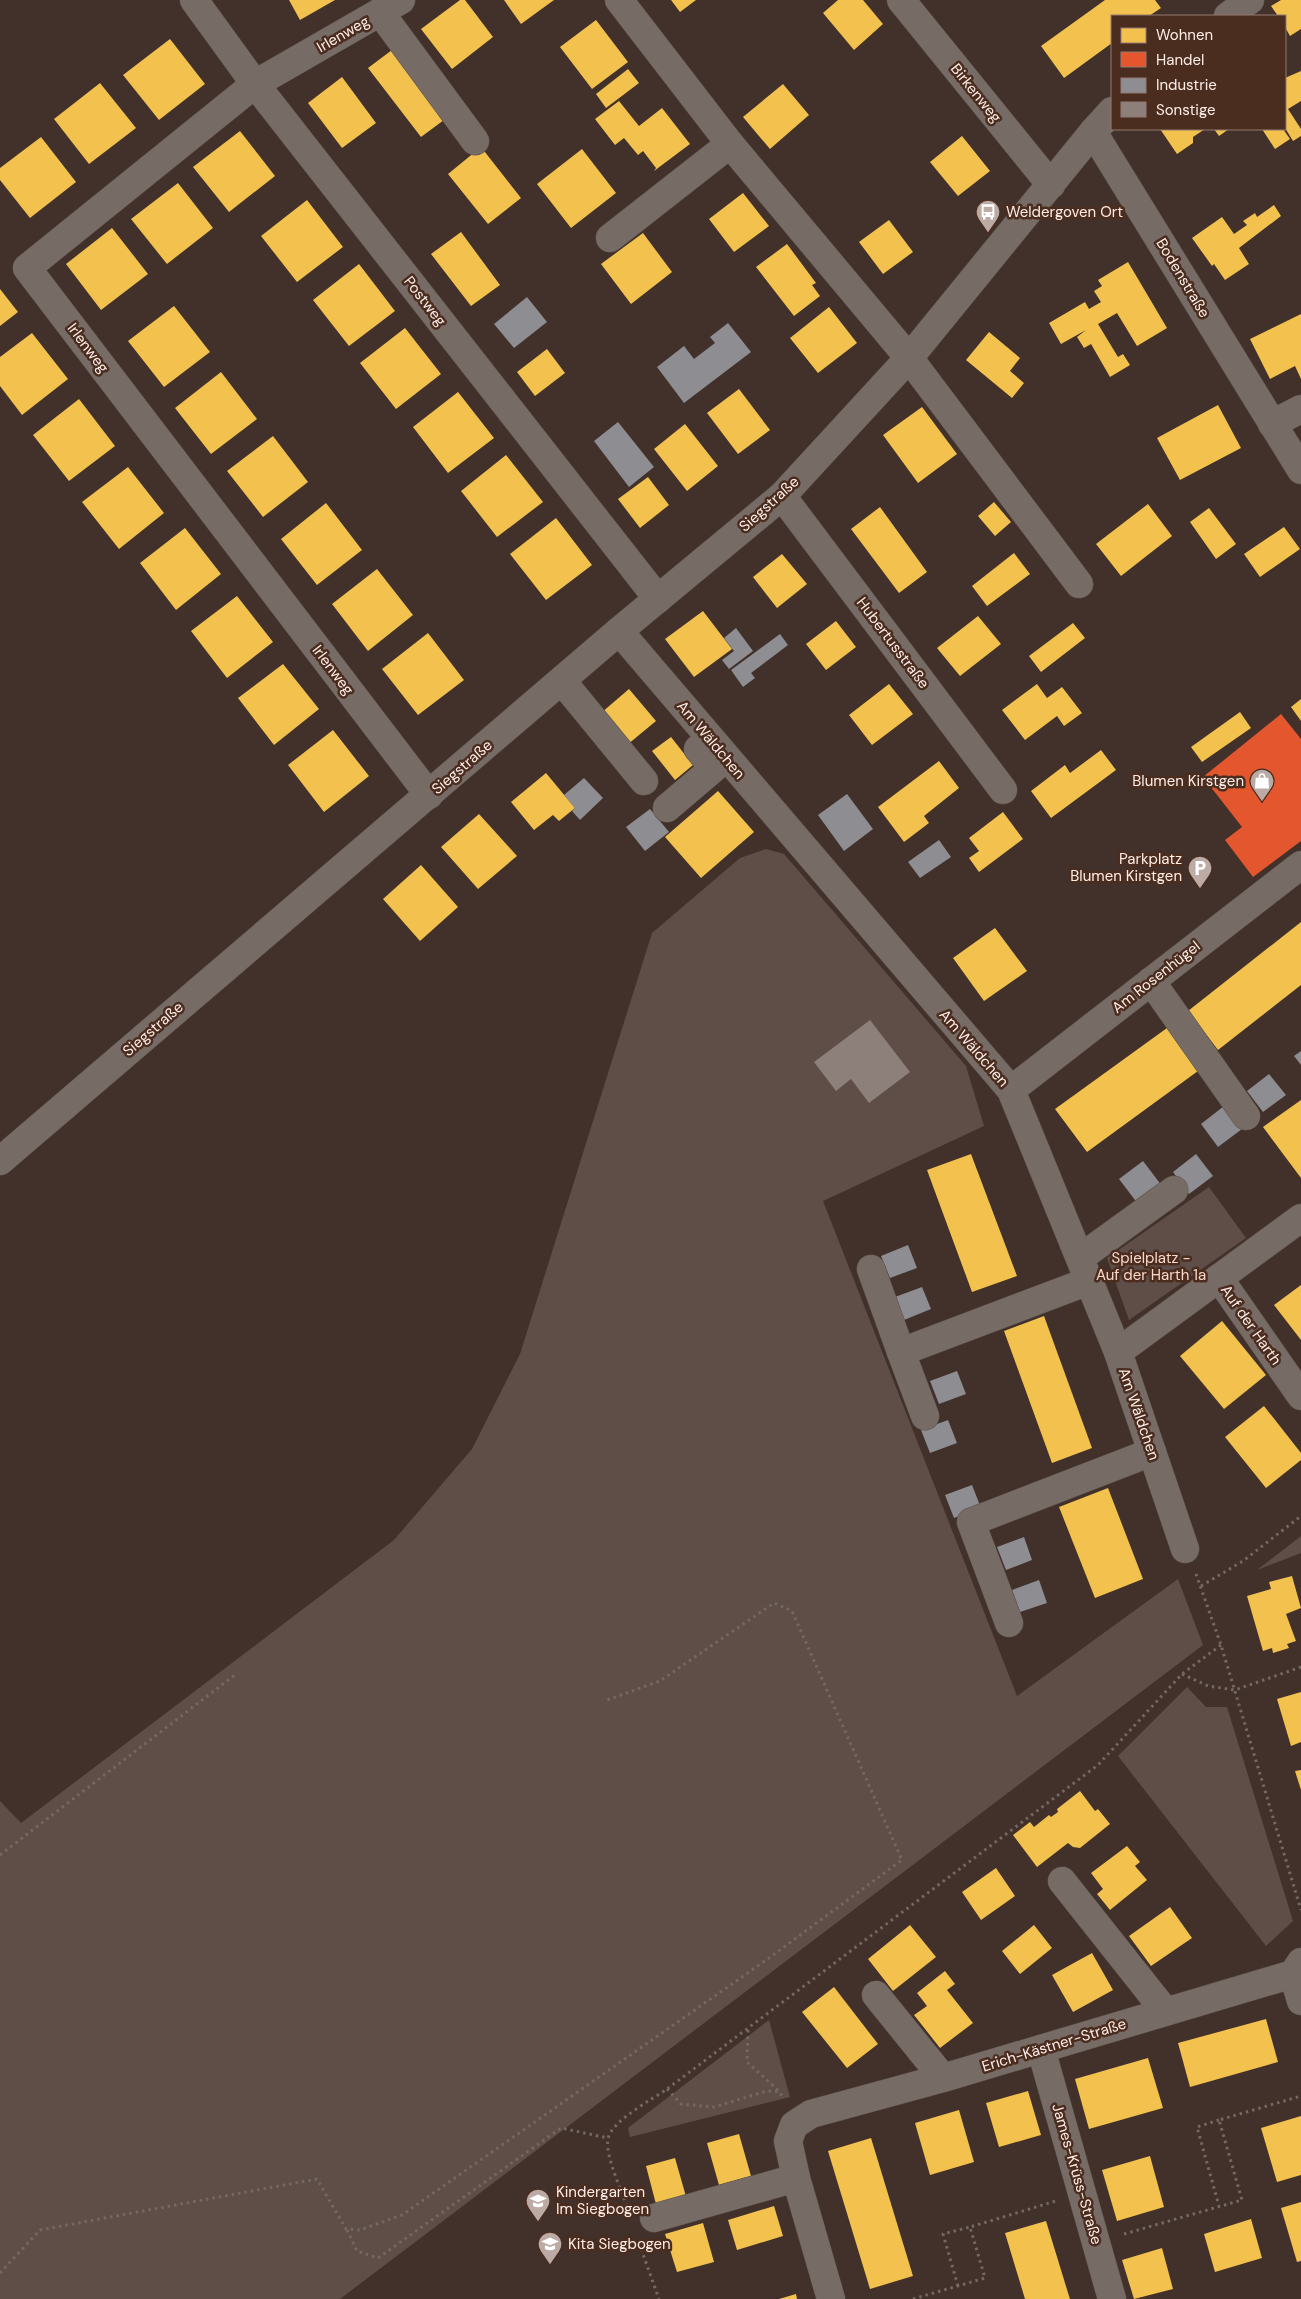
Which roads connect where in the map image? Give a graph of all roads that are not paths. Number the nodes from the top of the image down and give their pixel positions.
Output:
1 (194, 0) edge
2 (619, 0) edge
3 (901, 0) edge
4 (1250, 0) edge
5 (391, 6) edge
6 (1229, 15) edge
7 (256, 84) junction
8 (1111, 113) edge
9 (1093, 132) junction
10 (475, 141) dead end
11 (730, 144) junction
12 (1050, 185) junction
13 (610, 238) dead end
14 (909, 358) junction
15 (1301, 409) edge
16 (1272, 424) junction
17 (1301, 470) edge
18 (782, 496) junction
19 (1079, 584) dead end
20 (658, 599) junction
21 (619, 631) junction
22 (562, 681) junction
23 (711, 739) junction
24 (644, 780) dead end
25 (1003, 790) dead end
26 (429, 795) junction
27 (667, 808) dead end
28 (1301, 865) edge
29 (1151, 982) junction
30 (1011, 1090) junction
31 (1246, 1116) dead end
32 (0, 1161) edge
33 (1174, 1190) dead end
34 (1301, 1218) edge
35 (870, 1269) dead end
36 (1084, 1269) junction
37 (1219, 1278) junction
38 (901, 1352) junction
39 (1118, 1352) junction
40 (1301, 1396) edge
41 (925, 1416) dead end
42 (1152, 1452) junction
43 (1185, 1549) road end
44 (1009, 1623) dead end
45 (1062, 1881) dead end
46 (1297, 1968) edge
47 (876, 1995) dead end
48 (1301, 2001) edge
49 (1165, 2011) junction
50 (1041, 2049) junction
51 (943, 2078) junction
52 (796, 2178) junction
53 (640, 2222) road end
54 (831, 2299) edge
55 (1112, 2299) edge

1 - 7 street, Postweg
2 - 11 street
3 - 12 street, Birkenweg
4 - 6 street
5 - 7 street, Irlenweg
5 - 10 street
7 - 20 street, Postweg
7 - 26 street, Irlenweg
8 - 9 street, Siegstraße
9 - 12 street, Siegstraße
9 - 16 street, Bodenstraße
11 - 13 street
11 - 14 street
12 - 14 street, Siegstraße
14 - 18 street, Siegstraße
14 - 19 street
15 - 16 street
16 - 17 street, Bodenstraße
18 - 20 street, Siegstraße
18 - 25 street, Hubertusstraße
20 - 21 street, Siegstraße
21 - 22 street, Siegstraße
21 - 23 street, Am Wäldchen
22 - 24 street
22 - 26 street, Siegstraße
23 - 27 street
23 - 30 street, Am Wäldchen
26 - 32 street, Siegstraße
28 - 29 street, Am Rosenhügel
29 - 30 street, Am Rosenhügel
29 - 31 street
30 - 36 street, Am Wäldchen
33 - 36 street
34 - 37 street, Auf der Harth
35 - 38 street
36 - 38 street
36 - 39 street, Am Wäldchen
37 - 39 street, Auf der Harth
37 - 40 street, Auf der Harth
38 - 41 street
39 - 42 street, Am Wäldchen
42 - 43 street, Am Wäldchen
42 - 44 street
45 - 49 street
46 - 48 street
46 - 49 street, Erich-Kästner-Straße
47 - 51 street
49 - 50 street, Erich-Kästner-Straße
50 - 51 street, Erich-Kästner-Straße
50 - 55 street, James-Krüss-Straße
51 - 52 street, Erich-Kästner-Straße
52 - 53 street
52 - 54 street

